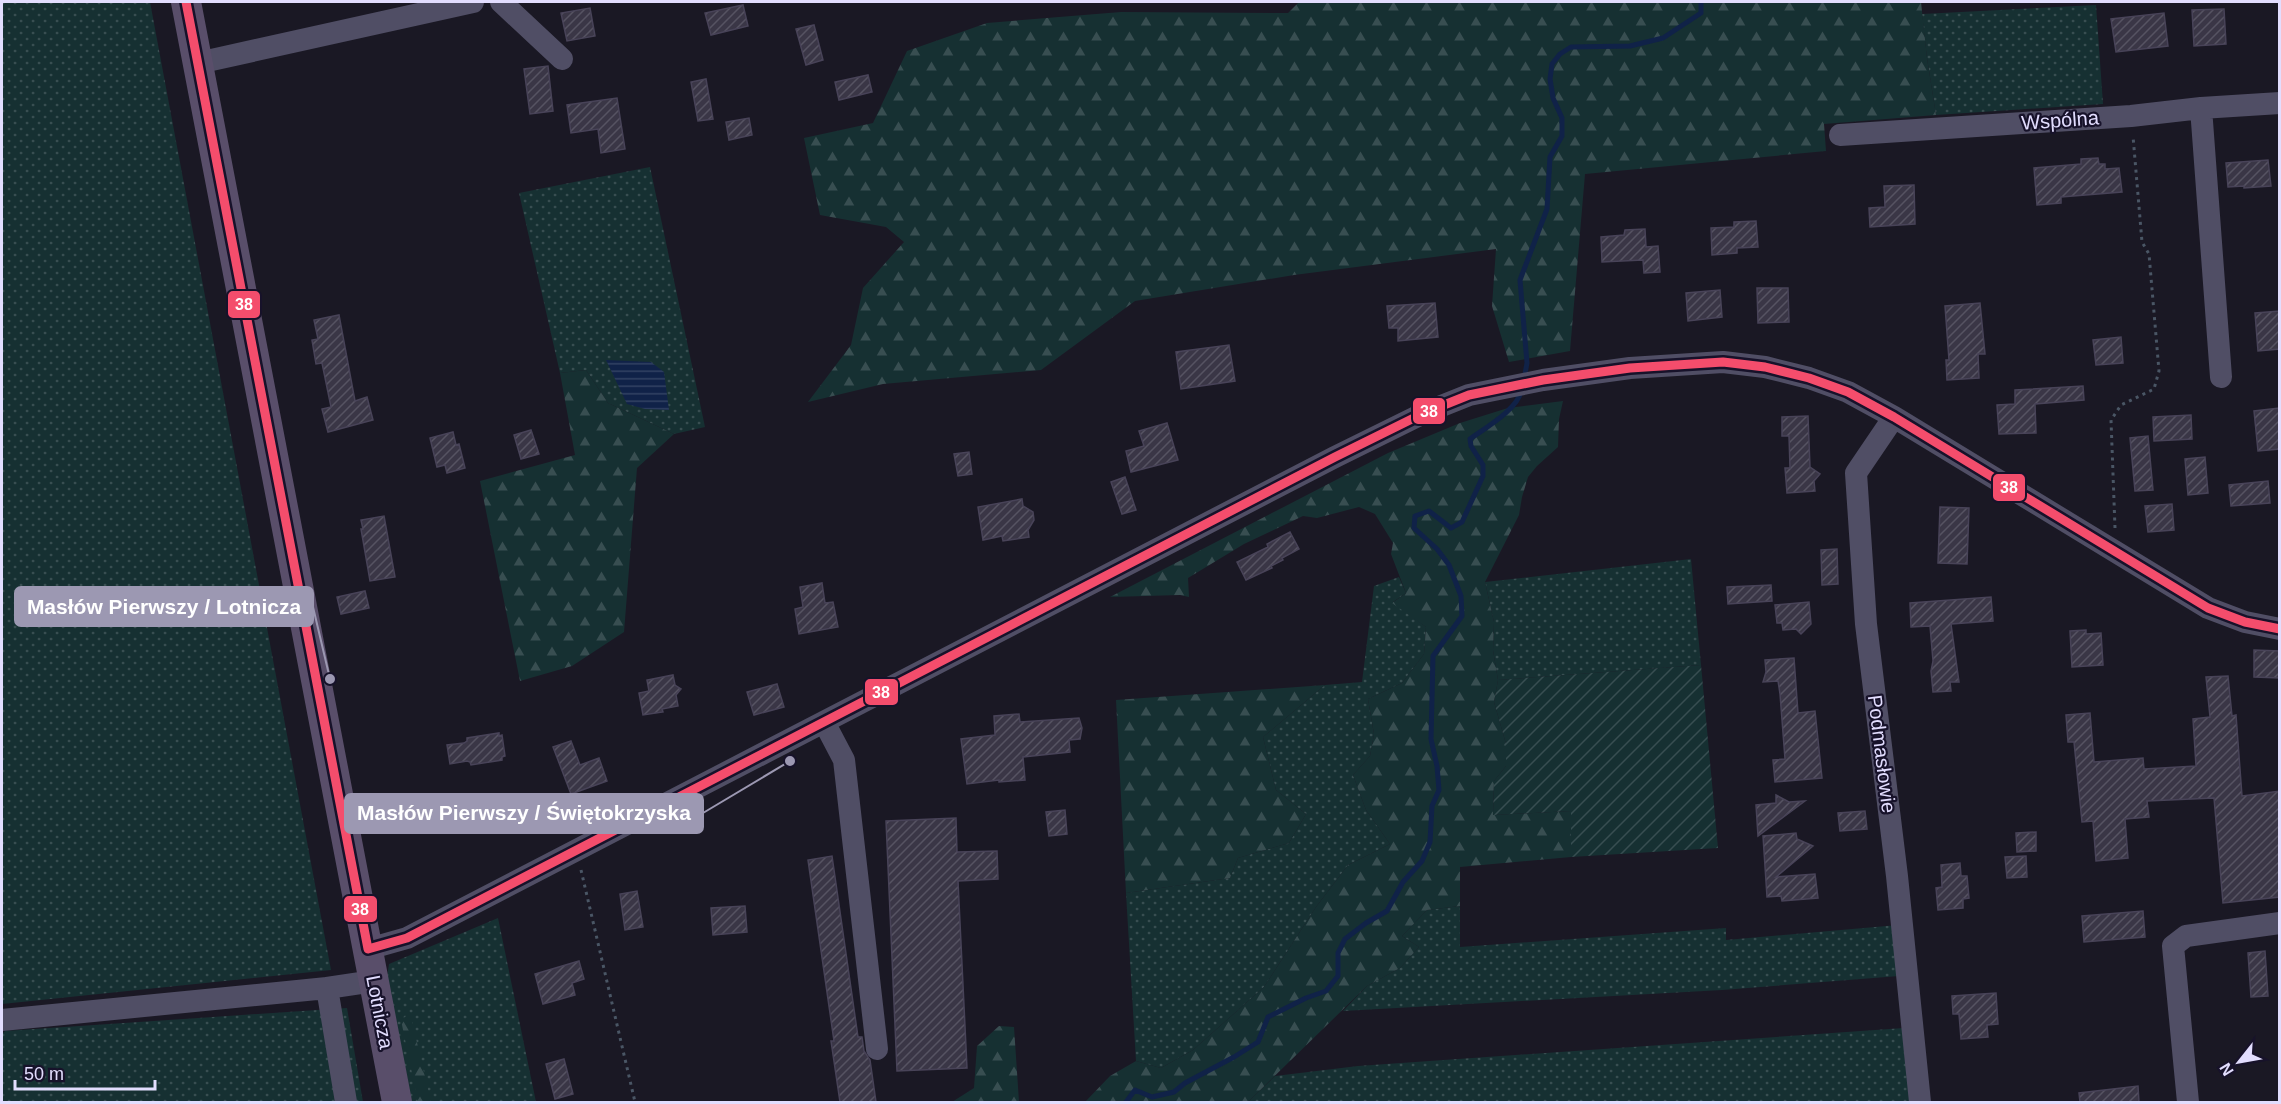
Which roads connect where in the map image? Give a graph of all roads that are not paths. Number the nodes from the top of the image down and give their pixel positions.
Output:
1 (186, 2) edge
2 (473, 2) edge
3 (501, 2) edge
4 (562, 59) dead end
5 (198, 63) junction
6 (2280, 103) edge
7 (2201, 108) junction
8 (1840, 135) dead end
9 (2221, 377) dead end
10 (1894, 417) junction
11 (2280, 629) edge
12 (824, 722) junction
13 (2280, 923) edge
14 (368, 949) junction
15 (374, 981) junction
16 (327, 988) junction
17 (2, 1020) edge
18 (877, 1049) dead end
19 (346, 1102) edge
20 (397, 1102) edge
21 (1920, 1102) edge
22 (2188, 1102) edge

1 - 5 main road, Lotnicza
2 - 5 street
3 - 4 street
5 - 14 main road, Lotnicza
6 - 7 street, Wspólna
7 - 8 street, Wspólna
7 - 9 street
10 - 11 street
10 - 12 street
10 - 21 street, Podmasłowie
12 - 14 street
12 - 18 street
13 - 22 street
14 - 15 main road, Lotnicza
15 - 16 street
15 - 20 main road, Lotnicza
16 - 17 street
16 - 19 street

